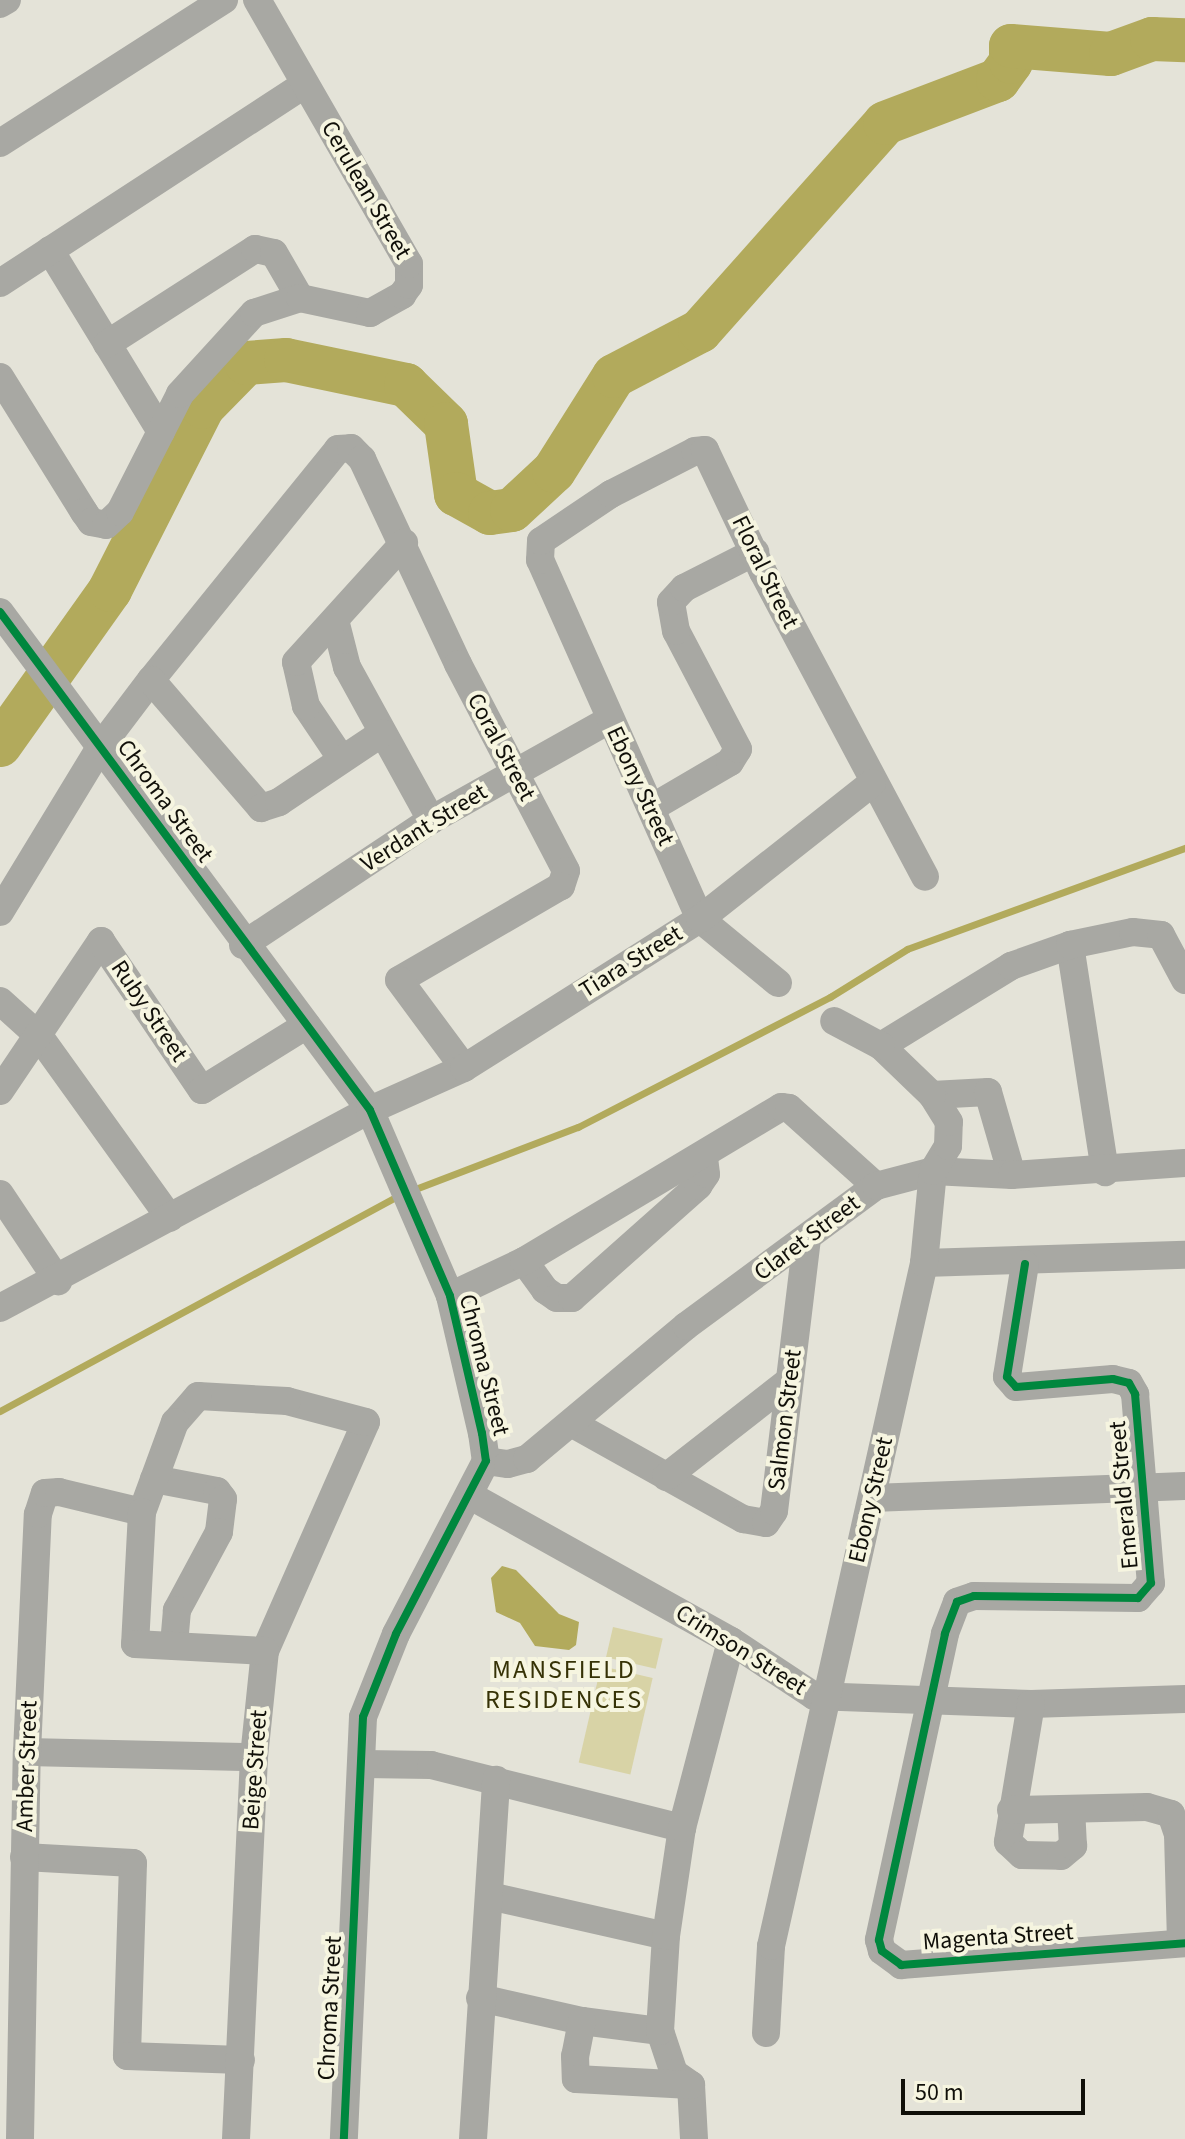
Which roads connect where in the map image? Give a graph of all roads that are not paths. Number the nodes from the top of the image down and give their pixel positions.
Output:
1 (7, 0) edge
2 (224, 0) edge
3 (257, 0) edge
4 (0, 4) edge
5 (305, 84) junction
6 (0, 143) edge
7 (50, 250) junction
8 (0, 283) edge
9 (300, 298) junction
10 (107, 344) junction
11 (0, 377) edge
12 (161, 432) junction
13 (404, 543) junction
14 (755, 552) junction
15 (540, 560) joint
16 (0, 612) edge
17 (335, 620) junction
18 (151, 680) junction
19 (609, 720) junction
20 (382, 733) junction
21 (101, 746) junction
22 (341, 758) junction
23 (516, 773) junction
24 (872, 783) junction
25 (653, 807) junction
26 (431, 820) junction
27 (925, 877) dead end
28 (0, 912) edge
29 (700, 919) junction
30 (243, 945) junction
31 (1070, 945) junction
32 (1185, 980) edge
33 (778, 983) dead end
34 (0, 1001) edge
35 (834, 1021) dead end
36 (307, 1025) junction
37 (39, 1036) junction
38 (881, 1046) junction
39 (464, 1068) junction
40 (0, 1091) edge
41 (932, 1095) junction
42 (370, 1110) junction
43 (704, 1157) junction
44 (1185, 1163) edge
45 (933, 1171) junction
46 (1105, 1172) junction
47 (1012, 1175) junction
48 (876, 1186) junction
49 (0, 1194) edge
50 (170, 1218) junction
51 (807, 1240) junction
52 (1185, 1255) edge
53 (524, 1261) junction
54 (924, 1263) junction
55 (1025, 1264) junction
56 (58, 1281) junction
57 (450, 1296) junction
58 (0, 1308) edge
59 (789, 1381) junction
60 (573, 1424) junction
61 (486, 1461) junction
62 (666, 1477) junction
63 (154, 1479) junction
64 (1185, 1486) edge
65 (1144, 1489) junction
66 (469, 1495) junction
67 (872, 1498) junction
68 (142, 1512) junction
69 (731, 1641) junction
70 (174, 1646) junction
71 (265, 1651) junction
72 (825, 1698) junction
73 (1185, 1699) edge
74 (933, 1703) junction
75 (1031, 1704) junction
76 (27, 1752) junction
77 (254, 1757) junction
78 (364, 1764) junction
79 (496, 1780) junction
80 (1011, 1810) junction
81 (1071, 1810) junction
82 (682, 1828) junction
83 (24, 1857) junction
84 (490, 1896) junction
85 (666, 1936) junction
86 (1183, 1943) edge
87 (480, 1998) junction
88 (582, 2021) junction
89 (660, 2031) junction
90 (766, 2033) dead end
91 (241, 2060) junction
92 (691, 2085) junction
93 (20, 2139) edge
94 (236, 2139) edge
95 (344, 2139) edge
96 (473, 2139) edge
97 (694, 2139) edge

1 - 4 street
2 - 6 street
3 - 5 street, Cerulean Street
5 - 7 street
5 - 9 street, Cerulean Street
7 - 8 street
7 - 10 street
9 - 10 street
9 - 12 street
10 - 12 street
11 - 12 street
13 - 17 street
13 - 18 street, Coral Street
13 - 23 street, Coral Street
14 - 15 street, Floral Street
14 - 24 street, Floral Street
14 - 25 street
15 - 19 street, Ebony Street
16 - 21 street, Chroma Street
17 - 20 street
17 - 22 street
18 - 21 street
18 - 22 street
19 - 23 street, Verdant Street
19 - 25 street, Ebony Street
20 - 22 street
20 - 26 street
21 - 28 street
21 - 30 street, Chroma Street
23 - 26 street, Verdant Street
23 - 39 street, Coral Street
24 - 27 street, Floral Street
24 - 29 street, Tiara Street
25 - 29 street, Ebony Street
26 - 30 street, Verdant Street
29 - 33 street, Ebony Street
29 - 39 street, Tiara Street
30 - 36 street, Chroma Street
31 - 32 street
31 - 38 street
31 - 46 street
34 - 37 street
35 - 38 street, Ebony Street
36 - 37 street, Ruby Street
36 - 42 street, Chroma Street
37 - 40 street, Ruby Street
37 - 50 street
38 - 41 street, Ebony Street
39 - 42 street, Tiara Street
41 - 45 street, Ebony Street
41 - 47 street
42 - 50 street, Tiara Street
42 - 57 street, Chroma Street
43 - 48 street
43 - 53 street
43 - 53 street
44 - 46 street, Claret Street
45 - 47 street, Claret Street
45 - 48 street, Claret Street
45 - 54 street, Ebony Street
46 - 47 street, Claret Street
48 - 51 street, Claret Street
49 - 56 street
50 - 56 street, Tiara Street
51 - 59 street, Salmon Street
51 - 60 street, Claret Street
52 - 55 street
53 - 57 street
54 - 55 street
54 - 67 street, Ebony Street
55 - 65 street, Emerald Street
56 - 58 street, Tiara Street
57 - 61 street, Chroma Street
59 - 62 street
59 - 62 street, Salmon Street
60 - 61 street, Claret Street
60 - 62 street, Salmon Street
61 - 66 street, Chroma Street
63 - 68 street
63 - 70 street
63 - 71 street, Beige Street
64 - 65 street
65 - 67 street
65 - 74 street, Emerald Street
66 - 69 street, Crimson Street
66 - 78 street, Chroma Street
67 - 72 street, Ebony Street
68 - 70 street
68 - 76 street, Amber Street
69 - 72 street, Crimson Street
69 - 82 street
70 - 71 street
71 - 77 street, Beige Street
72 - 74 street, Crimson Street
72 - 90 street, Ebony Street
73 - 75 street, Crimson Street
74 - 75 street, Crimson Street
74 - 86 street, Magenta Street
75 - 80 street
76 - 77 street
76 - 83 street, Amber Street
77 - 91 street, Beige Street
78 - 79 street
78 - 95 street, Chroma Street
79 - 82 street
79 - 84 street
80 - 81 street
80 - 81 street
81 - 86 street
82 - 85 street
83 - 91 street
83 - 93 street, Amber Street
84 - 85 street
84 - 87 street
85 - 89 street
87 - 88 street
87 - 96 street
88 - 89 street
88 - 92 street
89 - 92 street
91 - 94 street, Beige Street
92 - 97 street

